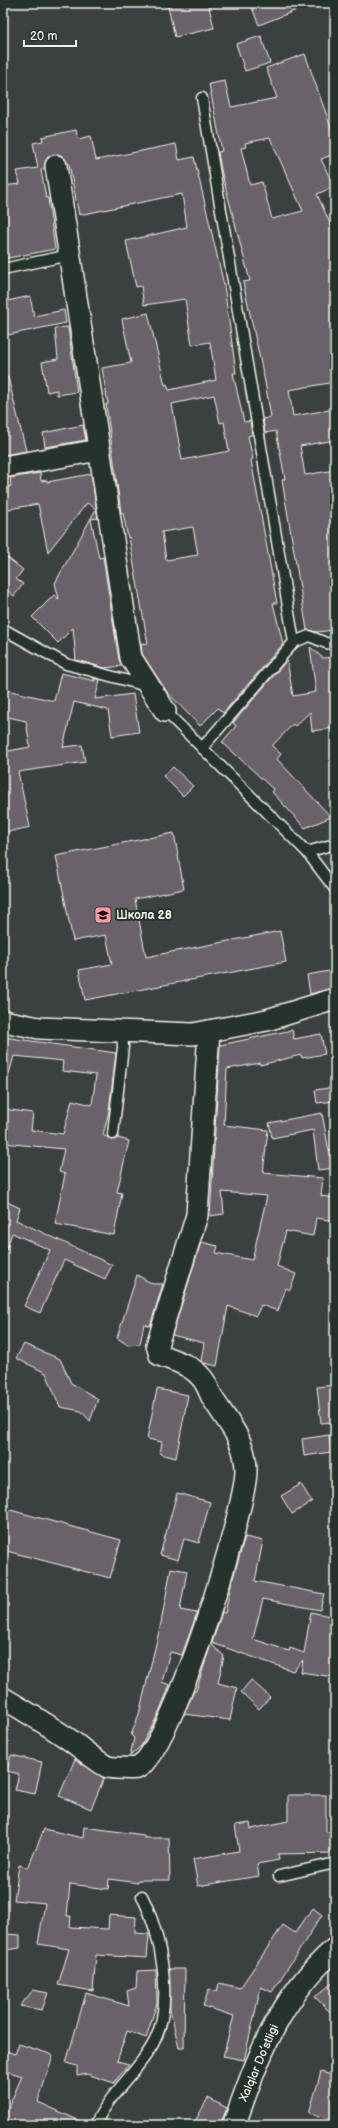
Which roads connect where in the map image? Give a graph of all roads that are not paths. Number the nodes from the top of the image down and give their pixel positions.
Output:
1 (202, 98) dead end
2 (56, 166) dead end
3 (70, 256) junction
4 (3, 269) edge
5 (99, 450) junction
6 (3, 467) edge
7 (3, 629) edge
8 (294, 642) junction
9 (335, 644) edge
10 (149, 686) junction
11 (165, 712) joint
12 (202, 748) junction
13 (335, 844) edge
14 (308, 852) junction
15 (335, 889) edge
16 (335, 999) edge
17 (3, 1021) edge
18 (122, 1031) junction
19 (209, 1031) junction
20 (113, 1134) dead end
21 (3, 1698) edge
22 (335, 1863) edge
23 (280, 1876) dead end
24 (142, 1896) dead end
25 (335, 1949) edge
26 (95, 2125) edge
27 (234, 2125) edge

1 - 8 lane
2 - 3 street
3 - 4 lane
3 - 5 street
5 - 6 street
5 - 10 street
7 - 10 lane
8 - 9 lane
8 - 12 lane
10 - 11 street
11 - 12 lane
12 - 14 lane
13 - 14 lane
14 - 15 lane
16 - 19 street
17 - 18 street
18 - 19 street
18 - 20 lane
19 - 21 street
22 - 23 lane
24 - 26 lane
25 - 27 main road, Xalqlar Do’stligi

